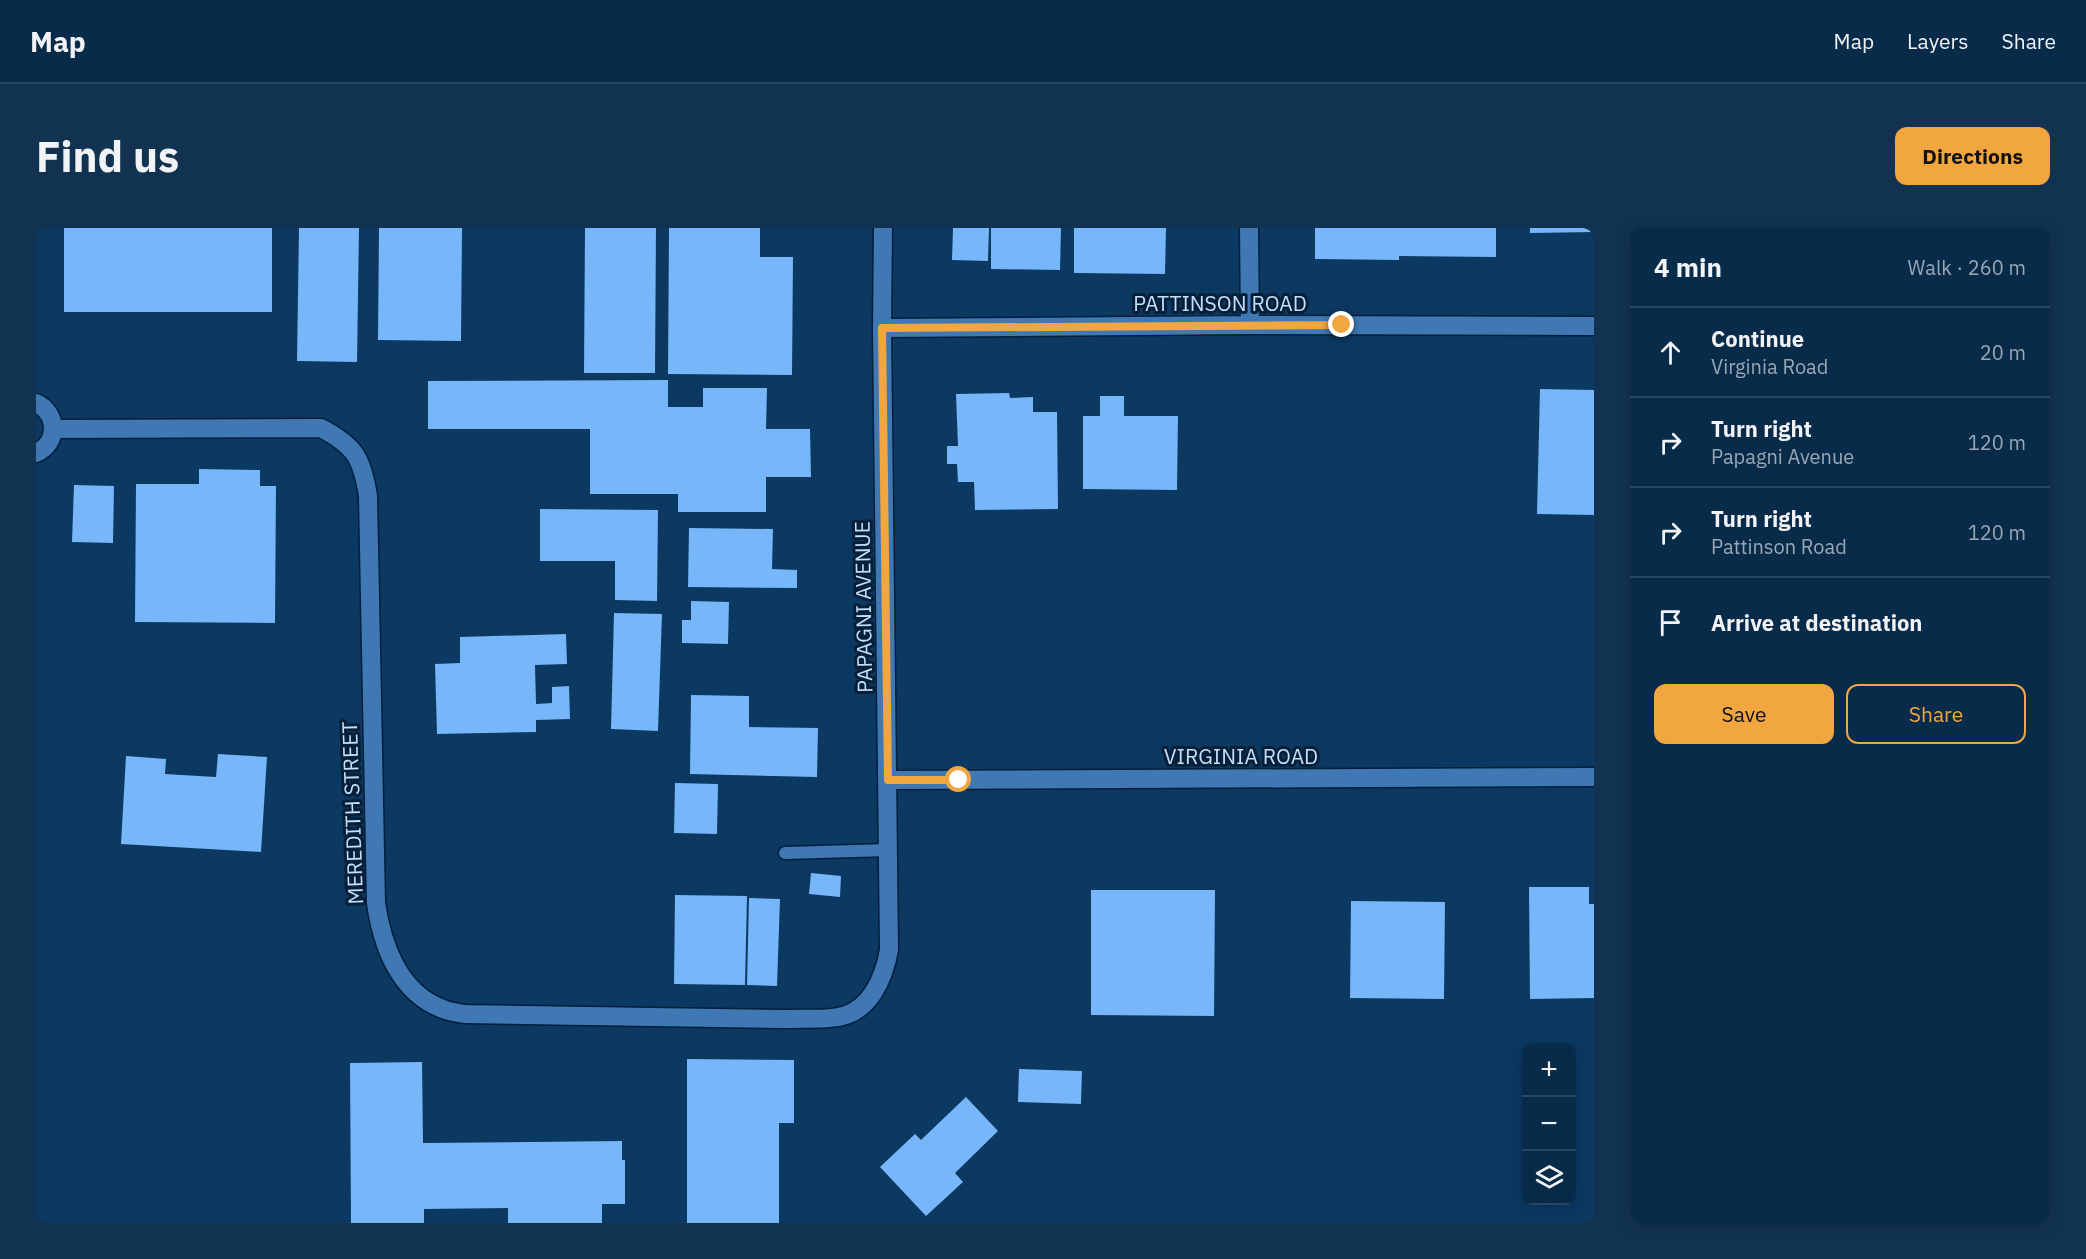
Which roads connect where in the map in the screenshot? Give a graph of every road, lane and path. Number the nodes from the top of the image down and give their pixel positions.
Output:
1 (883, 228) edge
2 (1249, 228) edge
3 (1250, 325) junction
4 (1594, 326) edge
5 (882, 328) junction
6 (36, 403) edge
7 (53, 429) junction
8 (36, 453) edge
9 (1594, 777) edge
10 (888, 780) junction
11 (889, 850) junction
12 (785, 854) dead end
13 (880, 984) joint

1 - 5 street, PAPAGNI AVENUE
2 - 3 street
3 - 4 street, PATTINSON ROAD
3 - 5 street, PATTINSON ROAD
5 - 10 street, PAPAGNI AVENUE
6 - 7 street
7 - 8 street
7 - 13 street, MEREDITH STREET
9 - 10 street, VIRGINIA ROAD
10 - 11 street, PAPAGNI AVENUE
11 - 12 lane
11 - 13 street, PAPAGNI AVENUE

